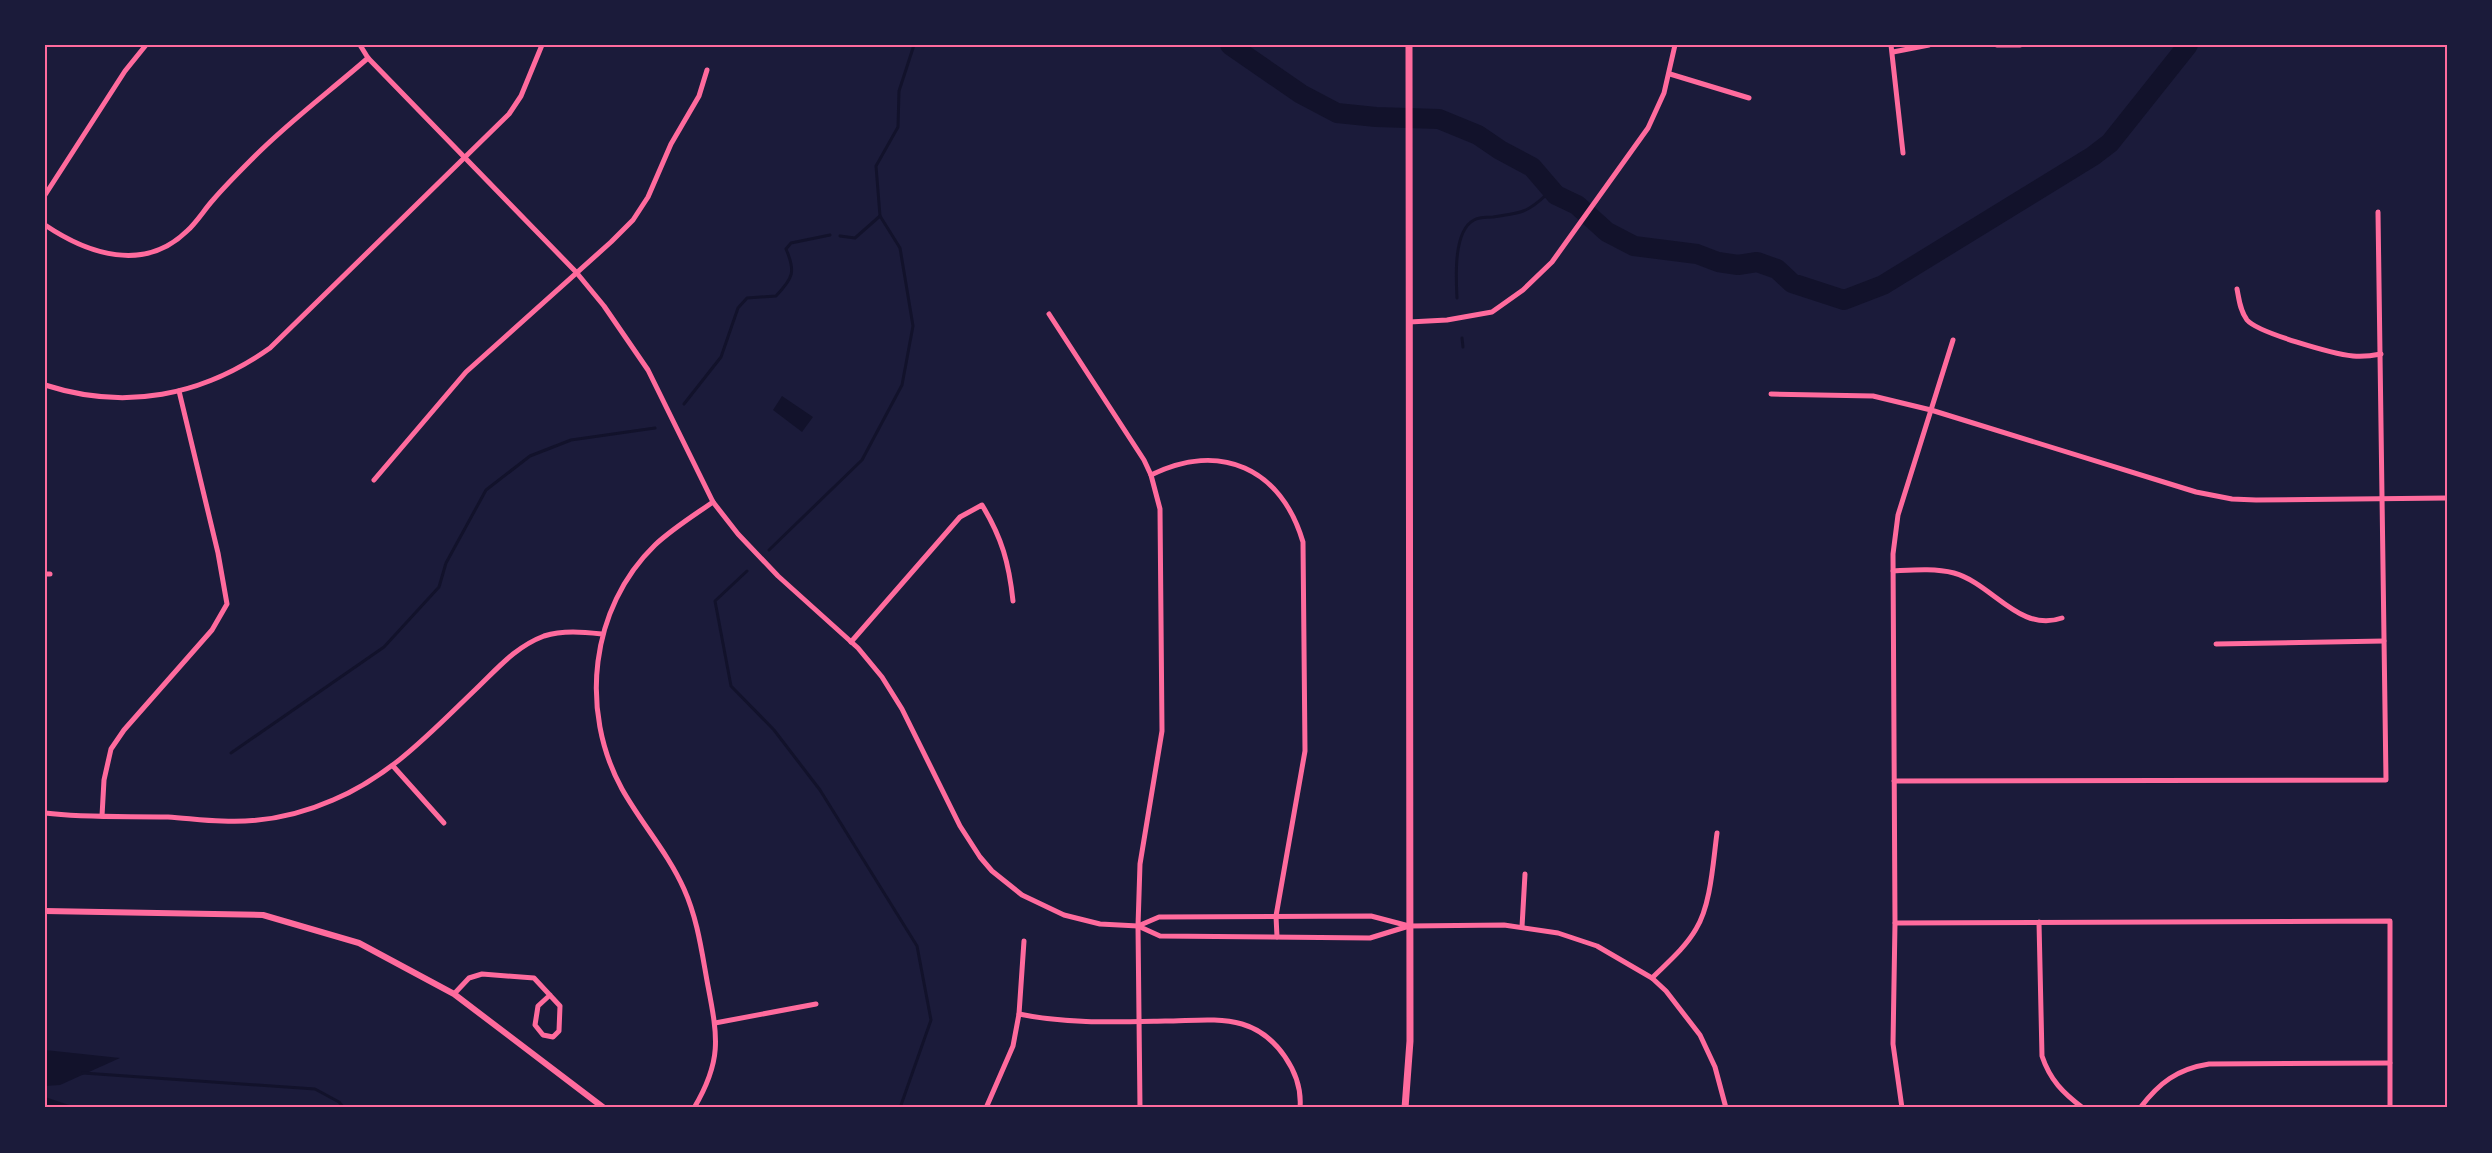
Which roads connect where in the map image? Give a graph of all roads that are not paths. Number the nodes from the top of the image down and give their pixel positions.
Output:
1 (146, 45) edge
2 (360, 45) edge
3 (542, 45) edge
4 (1409, 45) edge
5 (1675, 45) edge
6 (1891, 45) edge
7 (1929, 45) edge
8 (1997, 45) edge
9 (2020, 45) edge
10 (1893, 52) junction
11 (368, 58) junction
12 (707, 70) dead end
13 (1670, 74) junction
14 (1749, 98) dead end
15 (1903, 153) dead end
16 (465, 159) junction
17 (45, 195) edge
18 (2378, 212) dead end
19 (45, 225) edge
20 (576, 272) junction
21 (2237, 289) dead end
22 (1049, 314) dead end
23 (1409, 322) junction
24 (1953, 340) dead end
25 (2381, 354) junction
26 (45, 385) edge
27 (179, 391) junction
28 (1771, 393) dead end
29 (1931, 410) junction
30 (1151, 475) junction
31 (374, 480) dead end
32 (2447, 498) edge
33 (2383, 499) junction
34 (713, 502) junction
35 (1893, 571) junction
36 (1013, 600) dead end
37 (2062, 618) dead end
38 (602, 634) junction
39 (2384, 641) junction
40 (851, 642) junction
41 (2216, 644) dead end
42 (393, 766) junction
43 (1894, 781) junction
44 (45, 813) edge
45 (102, 816) junction
46 (444, 823) dead end
47 (1718, 833) dead end
48 (1525, 874) dead end
49 (45, 911) edge
50 (1276, 916) junction
51 (2039, 922) junction
52 (1895, 923) junction
53 (1138, 926) junction
54 (1409, 926) junction
55 (1522, 927) junction
56 (1277, 937) junction
57 (1024, 941) dead end
58 (1652, 978) junction
59 (454, 994) junction
60 (550, 996) junction
61 (816, 1004) dead end
62 (1019, 1014) junction
63 (1139, 1022) junction
64 (715, 1023) junction
65 (2390, 1063) junction
66 (604, 1108) edge
67 (694, 1108) edge
68 (986, 1108) edge
69 (1140, 1108) edge
70 (1300, 1108) edge
71 (1405, 1108) edge
72 (1726, 1108) edge
73 (1902, 1108) edge
74 (2083, 1108) edge
75 (2140, 1108) edge
76 (2390, 1108) edge

1 - 17 street
2 - 11 street
3 - 16 street
4 - 23 main road
5 - 13 street
6 - 10 street
7 - 10 street
8 - 9 street
10 - 15 street
11 - 16 street
11 - 19 street
12 - 20 street
13 - 14 street
13 - 23 street
16 - 20 street
16 - 27 street
18 - 25 street
20 - 31 street
20 - 34 street
21 - 25 street
22 - 30 street
23 - 54 main road
24 - 29 street
25 - 33 street
26 - 27 street
27 - 45 street
28 - 29 street
29 - 33 street
29 - 35 street
30 - 50 street
30 - 53 street
32 - 33 street
33 - 39 street
34 - 38 street
34 - 40 street
35 - 37 street
35 - 43 street
36 - 40 street
38 - 42 street
38 - 64 street
39 - 41 street
39 - 43 street
40 - 53 street
42 - 45 street
42 - 46 street
43 - 52 street
44 - 45 street
47 - 58 street
48 - 55 street
49 - 59 street
50 - 53 street
50 - 54 street
50 - 56 street
51 - 52 street
51 - 65 street
51 - 74 street
52 - 73 street
53 - 56 street
53 - 63 street
54 - 55 street
54 - 56 street
54 - 71 main road
55 - 58 street
57 - 62 street
58 - 72 street
59 - 60 street
59 - 66 street
60 - 60 street
61 - 64 street
62 - 63 street
62 - 68 street
63 - 69 street
63 - 70 street
64 - 67 street
65 - 75 street
65 - 76 street

